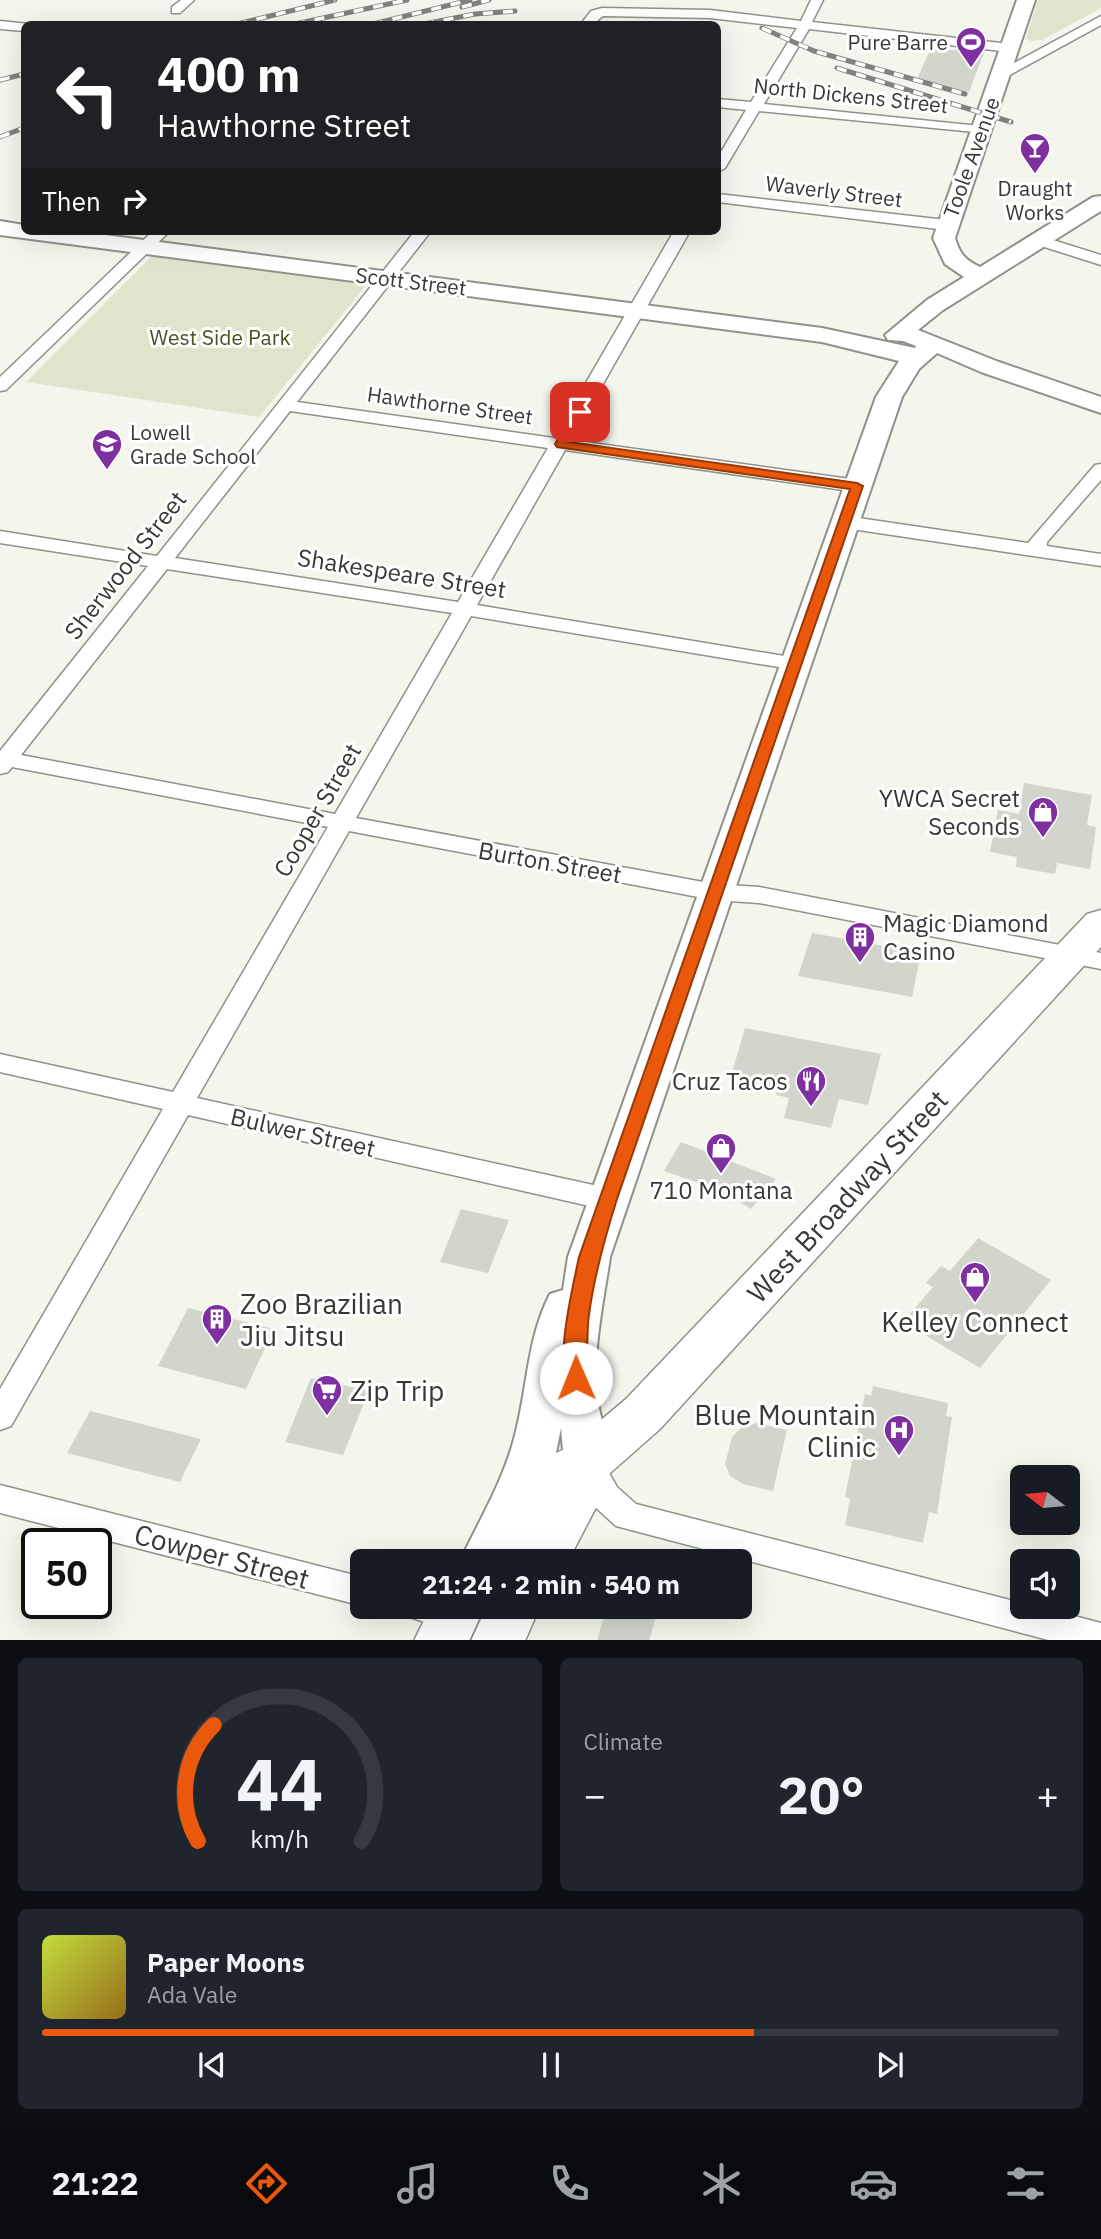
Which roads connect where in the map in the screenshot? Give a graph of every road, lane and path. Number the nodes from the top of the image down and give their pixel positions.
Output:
1 (188, 0) edge
2 (817, 0) edge
3 (1026, 0) edge
4 (176, 10) dead end
5 (1101, 20) edge
6 (589, 21) edge
7 (0, 25) edge
8 (804, 26) junction
9 (21, 27) edge
10 (1071, 36) junction
11 (1091, 41) dead end
12 (1010, 48) junction
13 (1001, 74) junction
14 (721, 103) edge
15 (753, 106) junction
16 (980, 130) junction
17 (721, 163) edge
18 (721, 198) edge
19 (1101, 202) edge
20 (946, 225) junction
21 (0, 228) edge
22 (21, 230) edge
23 (98, 235) edge
24 (420, 235) edge
25 (680, 235) edge
26 (154, 239) edge
27 (1040, 241) junction
28 (1101, 260) edge
29 (386, 278) junction
30 (973, 283) junction
31 (638, 311) junction
32 (891, 343) junction
33 (925, 348) junction
34 (0, 361) edge
35 (22, 365) junction
36 (0, 386) edge
37 (889, 397) junction
38 (285, 405) junction
39 (1101, 405) edge
40 (561, 444) junction
41 (1101, 469) edge
42 (857, 486) junction
43 (845, 522) junction
44 (0, 537) edge
45 (1037, 550) junction
46 (1101, 560) edge
47 (160, 563) junction
48 (463, 608) junction
49 (796, 664) junction
50 (2, 762) edge
51 (339, 823) junction
52 (714, 892) junction
53 (1101, 923) edge
54 (1086, 958) edge
55 (0, 1063) edge
56 (180, 1104) junction
57 (607, 1199) junction
58 (589, 1257) junction
59 (0, 1417) edge
60 (587, 1462) junction
61 (0, 1499) edge
62 (491, 1549) edge
63 (495, 1549) edge
64 (548, 1549) edge
65 (350, 1589) edge
66 (508, 1619) edge
67 (1034, 1631) edge
68 (1101, 1638) edge
69 (498, 1640) edge

1 - 4 street
2 - 8 street
3 - 12 main road, Toole Avenue
5 - 10 street
6 - 8 street
7 - 9 street
8 - 12 street
8 - 15 street
10 - 11 street
10 - 13 street
12 - 13 main road, Toole Avenue
13 - 16 main road, Toole Avenue
14 - 15 street, North Dickens Street
15 - 16 street, North Dickens Street
15 - 17 street
16 - 20 main road, Toole Avenue
18 - 20 street, Waverly Street
19 - 27 main road
20 - 30 main road, Toole Avenue
21 - 22 main road, Scott Street
23 - 26 main road, Scott Street
24 - 29 street, Sherwood Street
25 - 31 street, Cooper Street
26 - 29 main road, Scott Street
26 - 35 street
27 - 28 street
27 - 30 main road
29 - 31 main road, Scott Street
29 - 38 street, Sherwood Street
30 - 32 main road
30 - 33 main road
31 - 32 main road, Scott Street
31 - 40 street, Cooper Street
32 - 33 main road, Scott Street
32 - 37 main road
33 - 37 main road
33 - 39 main road, Scott Street
34 - 35 street
35 - 36 street
37 - 42 main road
38 - 40 street, Hawthorne Street
38 - 47 street, Sherwood Street
40 - 42 street, Hawthorne Street
40 - 48 street, Cooper Street
41 - 45 street
42 - 43 main road
43 - 45 street
43 - 49 main road
44 - 47 street, Shakespeare Street
45 - 46 street
47 - 48 street, Shakespeare Street
47 - 50 street, Sherwood Street
48 - 49 street, Shakespeare Street
48 - 51 street, Cooper Street
49 - 52 main road
50 - 51 street, Burton Street
51 - 52 street, Burton Street
51 - 56 street, Cooper Street
52 - 54 street, Burton Street
52 - 57 main road
53 - 54 main road, West Broadway Street
54 - 60 main road, West Broadway Street
55 - 56 street, Bulwer Street
56 - 57 street, Bulwer Street
56 - 59 street, Cooper Street
57 - 58 main road
58 - 60 main road
58 - 62 main road
60 - 63 main road, West Broadway Street
60 - 64 main road
60 - 67 street
61 - 65 street, Cowper Street
66 - 69 main road
67 - 68 street

